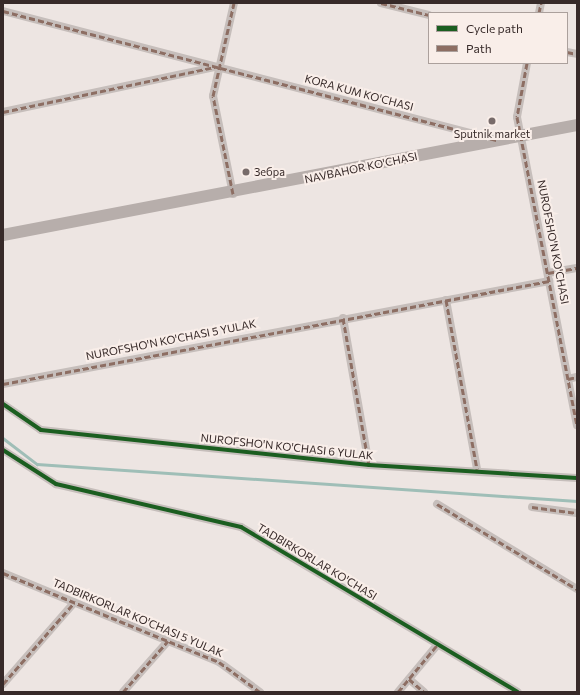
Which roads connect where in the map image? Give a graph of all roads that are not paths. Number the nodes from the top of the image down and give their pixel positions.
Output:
1 (234, 3) edge
2 (381, 3) edge
3 (3, 11) edge
4 (428, 15) edge
5 (527, 64) edge
6 (217, 67) junction
7 (3, 112) edge
8 (577, 125) edge
9 (520, 135) junction
10 (496, 140) junction
11 (233, 194) junction
12 (3, 235) edge
13 (577, 268) edge
14 (549, 277) junction
15 (446, 300) junction
16 (343, 318) junction
17 (577, 377) edge
18 (568, 379) junction
19 (3, 384) edge
20 (3, 404) edge
21 (577, 425) edge
22 (3, 450) edge
23 (369, 465) junction
24 (477, 469) junction
25 (577, 478) edge
26 (437, 504) dead end
27 (532, 507) dead end
28 (577, 513) edge
29 (3, 572) edge
30 (577, 589) edge
31 (74, 604) junction
32 (168, 641) junction
33 (438, 644) junction
34 (409, 679) junction
35 (3, 684) edge
36 (257, 691) edge
37 (123, 692) edge
38 (398, 692) edge
39 (424, 692) edge
40 (518, 692) edge

1 - 6 street
2 - 4 street
3 - 6 street, KORA KUM KO'CHASI
5 - 9 street, NUROFSHO'N KO'CHASI
6 - 7 street, KORA KUM KO'CHASI
6 - 10 street, KORA KUM KO'CHASI
6 - 11 street
8 - 9 main road, NAVBAHOR KO'CHASI
9 - 10 main road, NAVBAHOR KO'CHASI
9 - 14 street, NUROFSHO'N KO'CHASI
10 - 11 main road, NAVBAHOR KO'CHASI
11 - 12 main road, NAVBAHOR KO'CHASI
13 - 14 street, NUROFSHO'N KO'CHASI 5 YULAK
14 - 15 street, NUROFSHO'N KO'CHASI 5 YULAK
14 - 18 street, NUROFSHO'N KO'CHASI
15 - 16 street, NUROFSHO'N KO'CHASI 5 YULAK
15 - 24 street
16 - 19 street, NUROFSHO'N KO'CHASI 5 YULAK
16 - 23 street
17 - 18 street
18 - 21 street, NUROFSHO'N KO'CHASI
20 - 23 street, NUROFSHO'N KO'CHASI 6 YULAK
22 - 33 street, TADBIRKORLAR KO'CHASI
23 - 24 street, NUROFSHO'N KO'CHASI 6 YULAK
24 - 25 street, NUROFSHO'N KO'CHASI 6 YULAK
26 - 30 street
27 - 28 street
29 - 31 street, TADBIRKORLAR KO'CHASI 5 YULAK
31 - 32 street, TADBIRKORLAR KO'CHASI 5 YULAK
31 - 35 street
32 - 36 street, TADBIRKORLAR KO'CHASI 5 YULAK
32 - 37 street
33 - 34 street
33 - 40 street, TADBIRKORLAR KO'CHASI
34 - 38 street
34 - 39 street

